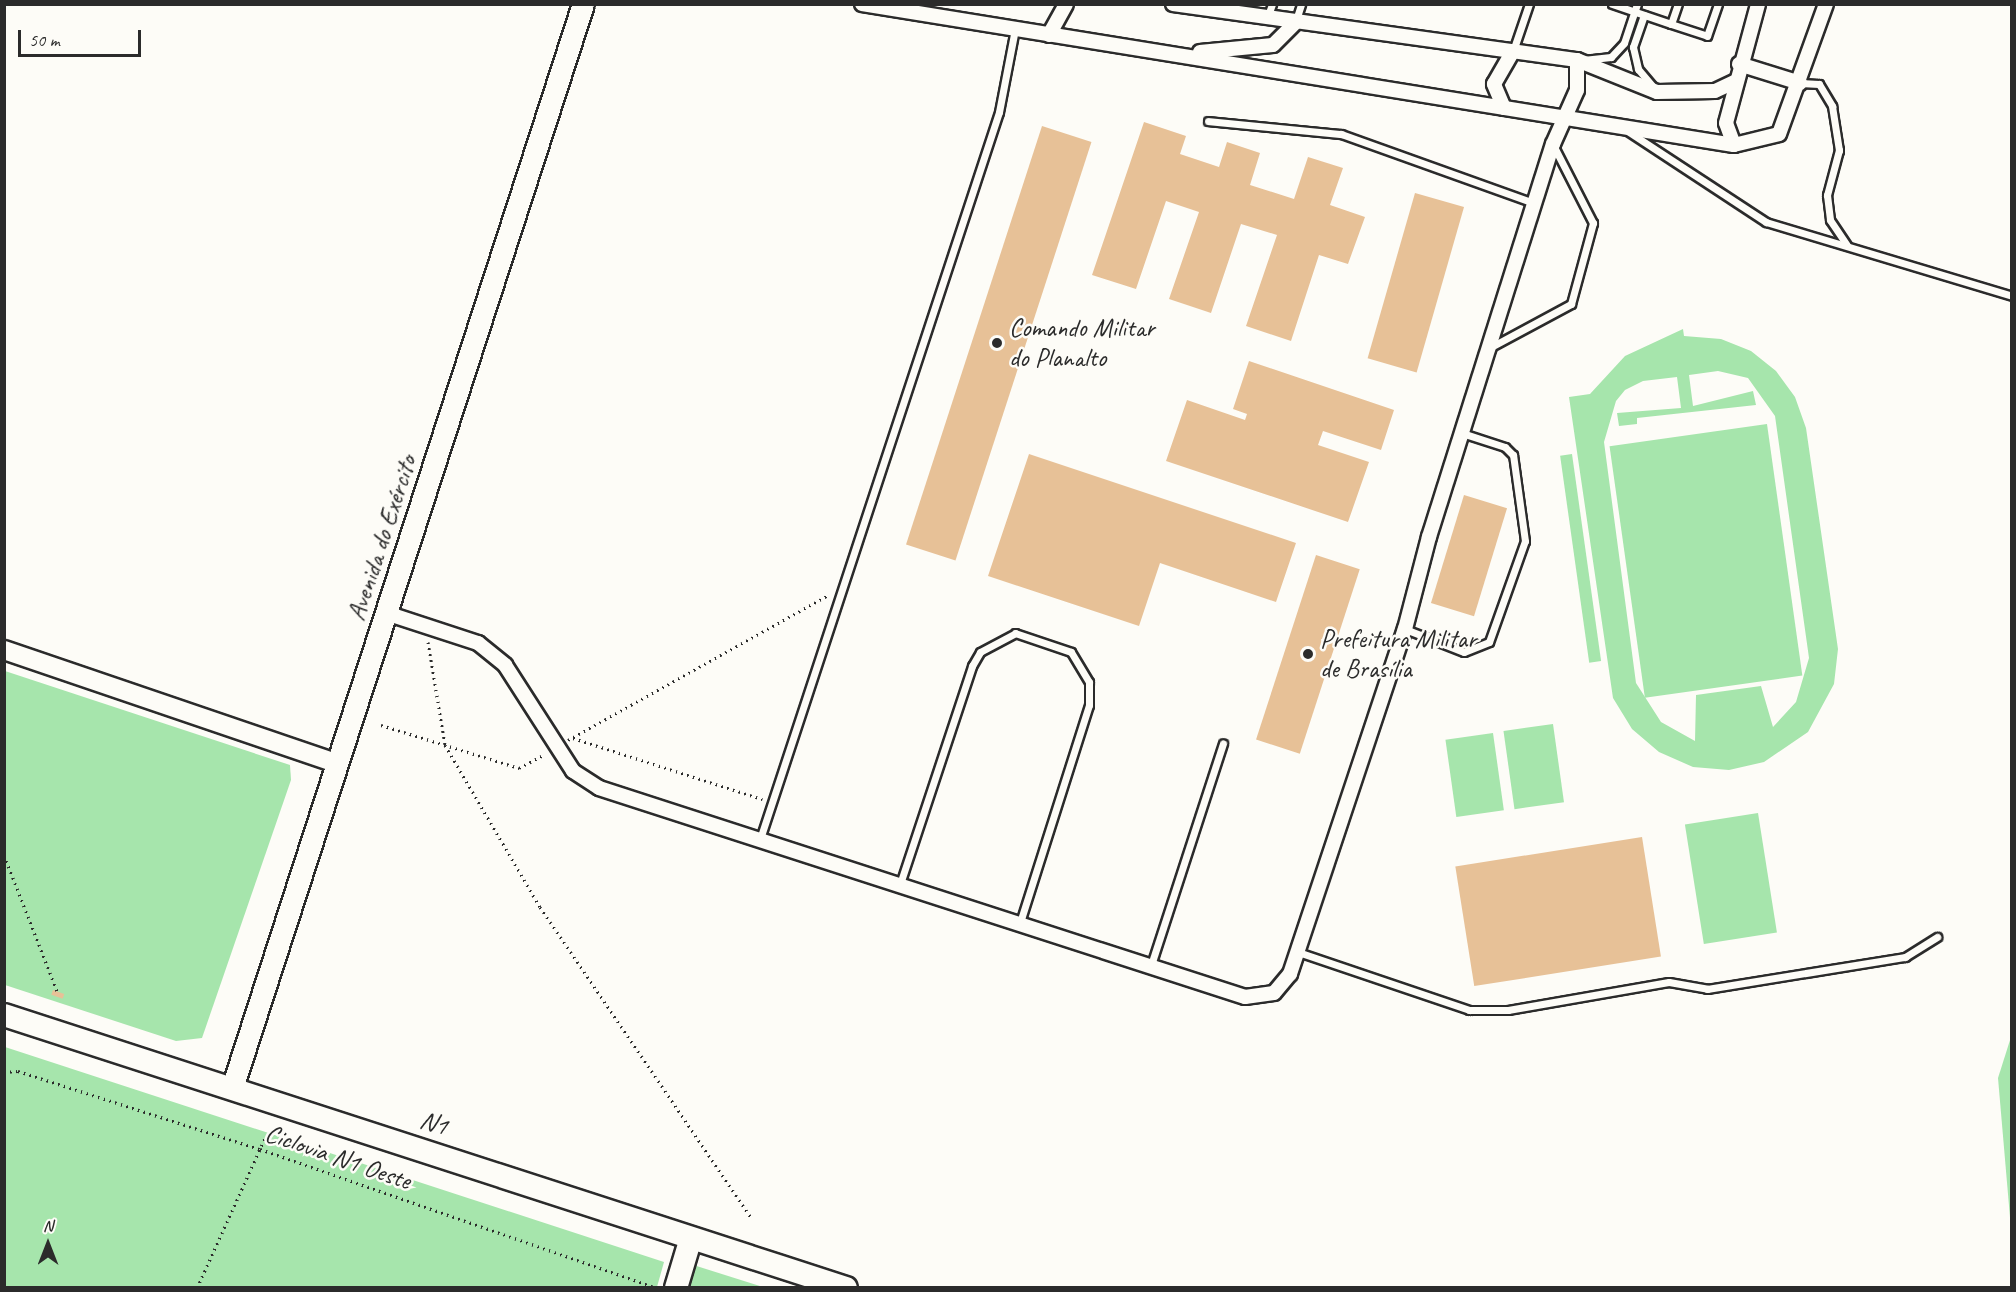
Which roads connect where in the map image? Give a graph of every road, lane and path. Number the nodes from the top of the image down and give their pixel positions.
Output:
1 (583, 4) edge
2 (862, 4) edge
3 (1066, 4) edge
4 (1173, 4) edge
5 (1301, 4) edge
6 (1529, 4) edge
7 (1612, 4) edge
8 (1678, 4) edge
9 (1718, 4) edge
10 (1758, 4) edge
11 (1826, 4) edge
12 (1636, 8) edge
13 (924, 10) edge
14 (1270, 11) edge
15 (1644, 15) junction
16 (1295, 23) junction
17 (1671, 24) junction
18 (1015, 29) junction
19 (1049, 35) junction
20 (1513, 51) junction
21 (1174, 53) junction
22 (1577, 60) junction
23 (1739, 64) junction
24 (1734, 82) junction
25 (1800, 82) junction
26 (1656, 92) junction
27 (1504, 108) junction
28 (1561, 118) junction
29 (1208, 121) dead end
30 (1622, 127) junction
31 (1553, 144) junction
32 (1734, 145) junction
33 (1534, 203) junction
34 (1847, 245) junction
35 (2012, 296) edge
36 (1488, 348) junction
37 (1462, 433) junction
38 (829, 596) dead end
39 (386, 613) junction
40 (425, 625) junction
41 (1405, 629) junction
42 (4, 650) edge
43 (381, 725) dead end
44 (573, 738) junction
45 (564, 743) dead end
46 (1223, 743) dead end
47 (445, 745) junction
48 (543, 755) dead end
49 (335, 763) junction
50 (773, 803) junction
51 (760, 839) junction
52 (4, 855) edge
53 (900, 884) junction
54 (1020, 923) junction
55 (1936, 937) dead end
56 (1298, 952) junction
57 (1151, 965) junction
58 (57, 991) dead end
59 (4, 1015) edge
60 (4, 1072) edge
61 (232, 1088) junction
62 (266, 1136) dead end
63 (261, 1149) junction
64 (751, 1217) dead end
65 (690, 1241) junction
66 (197, 1287) edge
67 (657, 1287) edge
68 (676, 1287) edge
69 (846, 1287) edge

1 - 39 main road, Avenida do Exército
2 - 13 street
3 - 19 street
4 - 14 street
5 - 16 lane
6 - 20 lane
7 - 12 lane
8 - 17 lane
9 - 17 lane
10 - 23 street
11 - 25 street
12 - 15 lane
12 - 22 lane
13 - 18 street
14 - 16 street
15 - 17 lane
15 - 26 lane
16 - 20 street
16 - 21 street
18 - 19 street
18 - 50 lane
19 - 21 street
20 - 22 street
20 - 27 street
21 - 27 street
22 - 26 street
22 - 28 street
23 - 24 street
23 - 25 street
24 - 26 street
24 - 32 street
25 - 32 street
25 - 34 lane
27 - 28 street
28 - 30 street
28 - 31 street
29 - 33 lane
30 - 32 street
30 - 34 lane
31 - 33 street
31 - 36 lane
33 - 36 street
34 - 35 lane
36 - 37 street
37 - 41 street
37 - 41 lane
38 - 44 path
39 - 40 street
39 - 49 main road, Avenida do Exército
40 - 47 path
40 - 51 street
41 - 56 street
42 - 49 main road
43 - 47 path
44 - 45 path
44 - 50 path
46 - 57 lane
47 - 48 path
47 - 64 path
49 - 61 main road, Avenida do Exército
50 - 51 lane
51 - 53 street
52 - 58 path
53 - 54 street
53 - 54 lane
54 - 57 street
55 - 56 lane
56 - 57 street
59 - 61 highway, N1
60 - 63 path, Ciclovia N1 Oeste
61 - 65 highway, N1
62 - 63 path
63 - 66 path
63 - 67 path, Ciclovia N1 Oeste
65 - 68 highway
65 - 69 highway, N1

